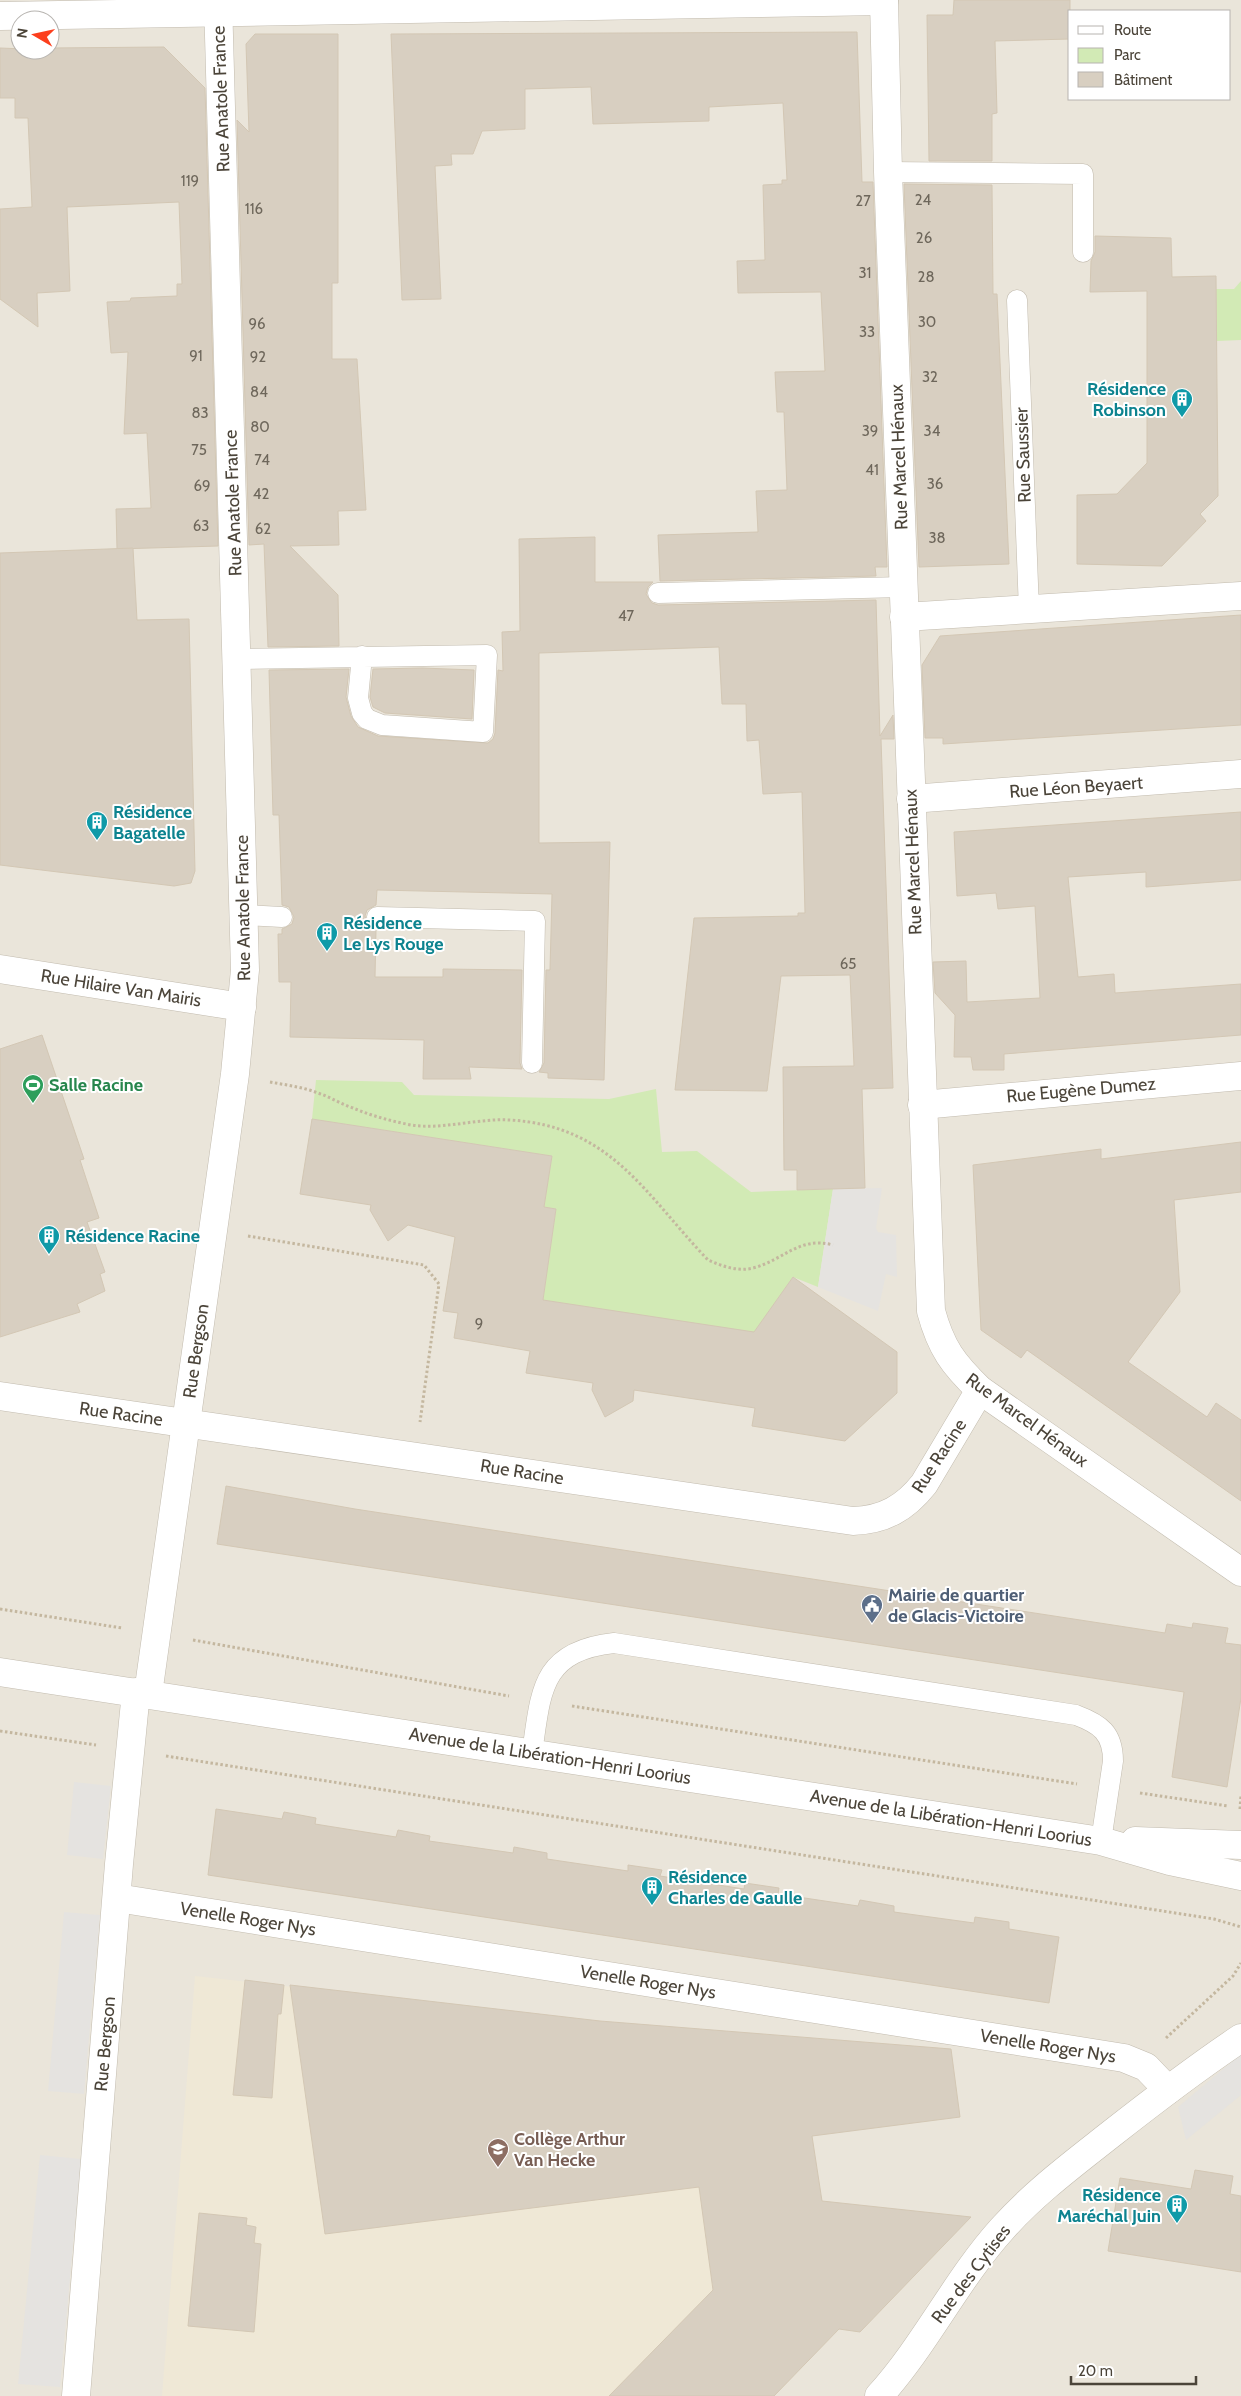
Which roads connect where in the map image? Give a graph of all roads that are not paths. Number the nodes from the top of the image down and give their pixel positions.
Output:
1 (884, 1) edge
2 (219, 6) edge
3 (0, 16) edge
4 (888, 172) junction
5 (1083, 252) dead end
6 (1018, 300) dead end
7 (903, 587) junction
8 (658, 593) dead end
9 (1241, 596) edge
10 (1029, 610) junction
11 (904, 617) junction
12 (362, 656) junction
13 (238, 659) junction
14 (1241, 774) edge
15 (911, 799) junction
16 (244, 916) junction
17 (282, 916) dead end
18 (377, 917) dead end
19 (0, 969) edge
20 (242, 1007) junction
21 (532, 1063) dead end
22 (1241, 1076) edge
23 (922, 1105) junction
24 (980, 1390) junction
25 (0, 1396) edge
26 (186, 1424) junction
27 (1241, 1572) edge
28 (0, 1672) edge
29 (142, 1693) junction
30 (532, 1753) junction
31 (1100, 1841) junction
32 (1241, 1844) edge
33 (1241, 1876) edge
34 (117, 1898) junction
35 (1241, 2019) edge
36 (1241, 2038) edge
37 (1192, 2071) junction
38 (1168, 2090) junction
39 (76, 2396) edge
40 (879, 2396) edge

1 - 2 street
1 - 4 street, Rue Marcel Hénaux
2 - 3 street
2 - 13 street, Rue Anatole France
4 - 5 lane
4 - 7 street, Rue Marcel Hénaux
6 - 10 lane, Rue Saussier
7 - 8 lane
7 - 11 street, Rue Marcel Hénaux
9 - 10 street
10 - 11 street
11 - 15 street, Rue Marcel Hénaux
12 - 12 lane
12 - 13 lane
13 - 16 street, Rue Anatole France
14 - 15 street, Rue Léon Beyaert
15 - 23 street, Rue Marcel Hénaux
16 - 17 lane
16 - 20 street, Rue Anatole France
18 - 21 lane
19 - 20 street, Rue Hilaire Van Mairis
20 - 26 street, Rue Bergson
22 - 23 street, Rue Eugène Dumez
23 - 24 street, Rue Marcel Hénaux
24 - 26 street, Rue Racine
24 - 27 street, Rue Marcel Hénaux
25 - 26 street, Rue Racine
26 - 29 street, Rue Bergson
28 - 29 street, Avenue de la Libération-Henri Loorius
29 - 30 street, Avenue de la Libération-Henri Loorius
29 - 34 street, Rue Bergson
30 - 31 street, Avenue de la Libération-Henri Loorius
30 - 31 lane
31 - 32 street, Avenue de la Libération-Henri Loorius
31 - 33 street, Avenue de la Libération-Henri Loorius
34 - 38 street, Venelle Roger Nys
34 - 39 street, Rue Bergson
35 - 37 street, Rue des Cytises
36 - 37 street, Rue des Cytises
37 - 38 street, Rue des Cytises
38 - 40 street, Rue des Cytises

